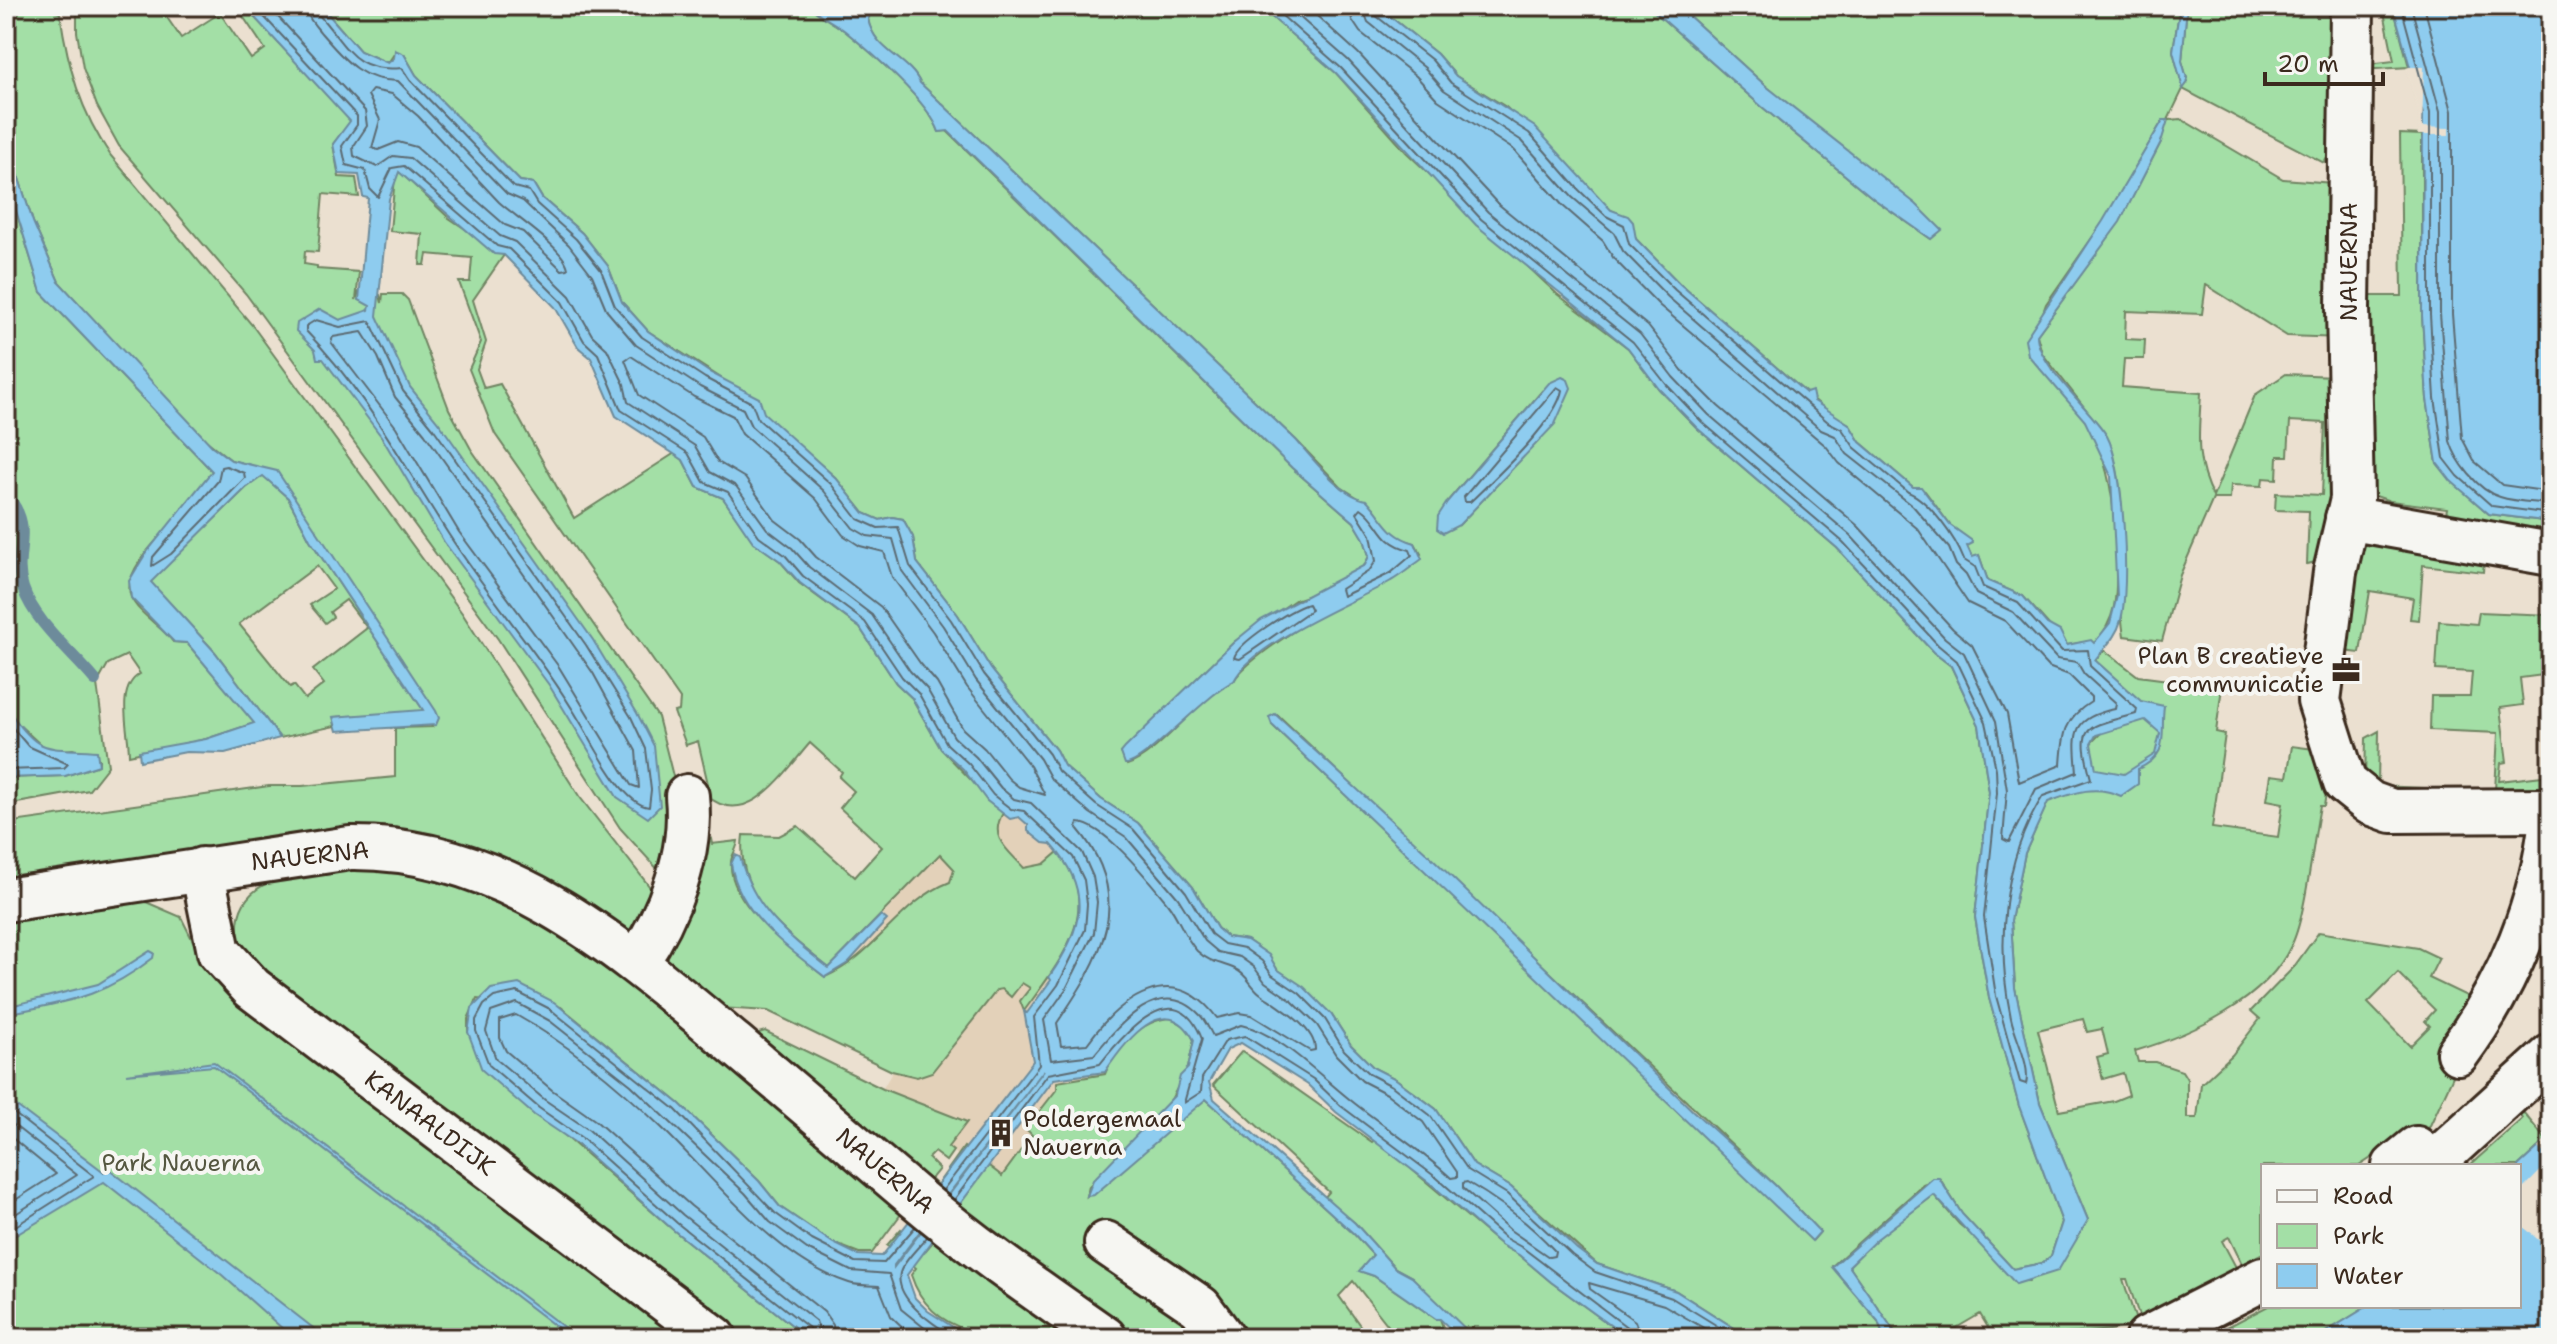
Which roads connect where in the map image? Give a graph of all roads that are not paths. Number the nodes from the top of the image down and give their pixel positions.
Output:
1 (2352, 6) edge
2 (2347, 518) junction
3 (2551, 554) edge
4 (687, 796) dead end
5 (2551, 810) edge
6 (2551, 818) edge
7 (202, 869) junction
8 (6, 900) edge
9 (637, 962) junction
10 (2458, 1053) dead end
11 (2551, 1056) edge
12 (2396, 1164) edge
13 (2404, 1164) edge
14 (2432, 1164) edge
15 (1106, 1243) dead end
16 (2261, 1280) edge
17 (715, 1338) edge
18 (1105, 1338) edge
19 (1223, 1338) edge
20 (2147, 1338) edge

1 - 2 street, NAUERNA
2 - 3 street
2 - 5 street, NAUERNA
4 - 9 street
6 - 10 street
7 - 8 street, NAUERNA
7 - 9 street, NAUERNA
7 - 17 street, KANAALDIJK
9 - 18 street, NAUERNA
11 - 14 street
12 - 13 street
15 - 19 street
16 - 20 street

